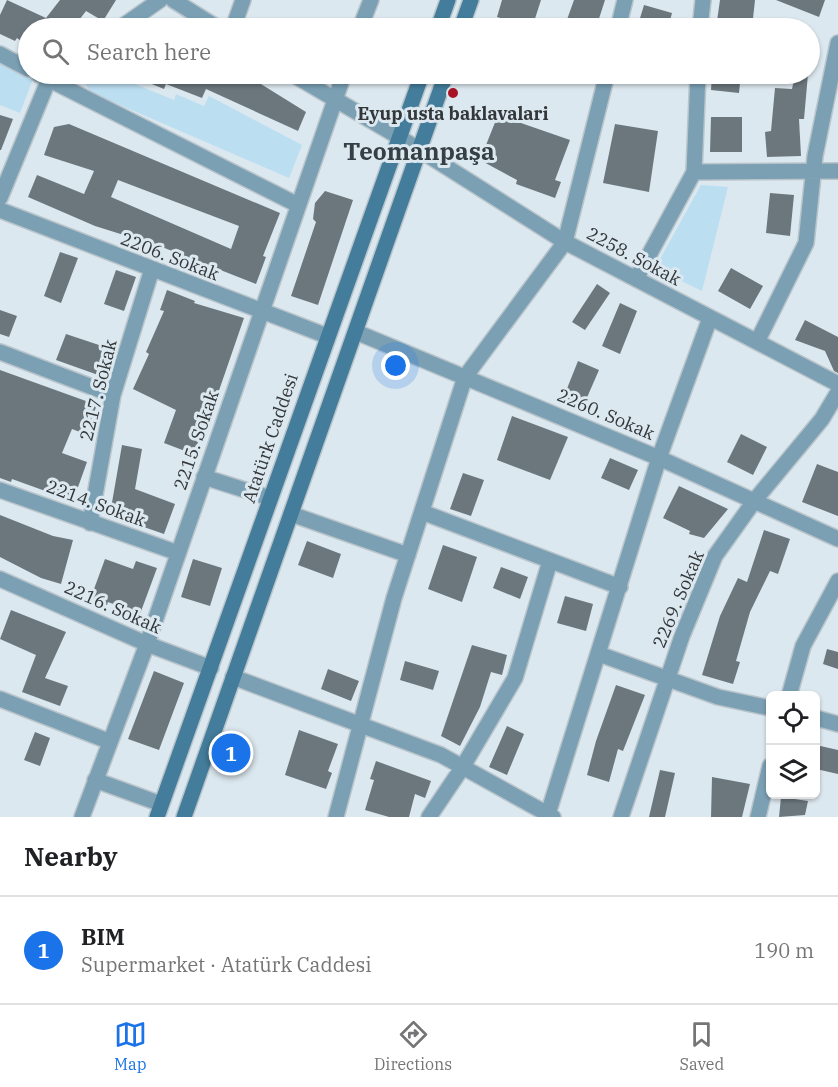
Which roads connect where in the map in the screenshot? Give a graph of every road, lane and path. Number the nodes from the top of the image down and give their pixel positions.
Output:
1 (160, 0) edge
2 (173, 0) edge
3 (243, 0) edge
4 (370, 0) edge
5 (448, 0) edge
6 (471, 0) edge
7 (625, 0) edge
8 (703, 0) edge
9 (134, 18) edge
10 (202, 18) edge
11 (237, 18) edge
12 (364, 18) edge
13 (442, 18) edge
14 (465, 18) edge
15 (620, 18) edge
16 (701, 18) edge
17 (838, 43) edge
18 (0, 54) edge
19 (18, 64) edge
20 (44, 84) edge
21 (65, 84) edge
22 (308, 84) edge
23 (341, 84) edge
24 (418, 84) edge
25 (443, 84) edge
26 (604, 84) edge
27 (698, 84) edge
28 (335, 100) junction
29 (399, 137) junction
30 (420, 151) junction
31 (814, 170) junction
32 (838, 171) edge
33 (694, 172) junction
34 (0, 198) edge
35 (298, 205) junction
36 (0, 210) edge
37 (565, 242) junction
38 (152, 269) junction
39 (636, 279) junction
40 (261, 312) junction
41 (710, 318) junction
42 (356, 332) junction
43 (327, 336) junction
44 (757, 342) junction
45 (0, 352) edge
46 (465, 376) junction
47 (838, 384) edge
48 (838, 392) edge
49 (113, 395) junction
50 (659, 458) junction
51 (204, 477) junction
52 (0, 490) edge
53 (270, 498) junction
54 (755, 500) junction
55 (422, 512) junction
56 (291, 514) junction
57 (90, 523) junction
58 (838, 539) edge
59 (178, 553) junction
60 (408, 555) junction
61 (550, 561) junction
62 (0, 579) edge
63 (838, 581) edge
64 (620, 587) junction
65 (147, 644) junction
66 (599, 654) junction
67 (211, 668) junction
68 (233, 676) junction
69 (667, 678) junction
70 (790, 691) edge
71 (0, 699) edge
72 (766, 707) edge
73 (820, 719) edge
74 (838, 724) edge
75 (362, 725) junction
76 (108, 741) junction
77 (462, 768) junction
78 (94, 780) junction
79 (766, 786) edge
80 (159, 810) edge
81 (549, 816) edge
82 (82, 817) edge
83 (184, 817) edge
84 (336, 817) edge
85 (429, 817) edge
86 (621, 817) edge
87 (758, 817) edge

1 - 9 street
2 - 10 street
3 - 11 street
4 - 12 street
5 - 13 main road
6 - 14 main road
7 - 15 street
8 - 16 street
17 - 31 street
18 - 19 street
20 - 34 street
21 - 35 street
22 - 28 street, 2258. Sokak
23 - 28 street, 2215. Sokak
24 - 29 main road, Atatürk Caddesi
25 - 30 main road
26 - 37 street
27 - 33 street
28 - 29 street, 2258. Sokak
28 - 35 street, 2215. Sokak
29 - 30 street, 2258. Sokak
29 - 43 main road, Atatürk Caddesi
30 - 37 street, 2258. Sokak
30 - 42 main road
31 - 32 street
31 - 33 street
31 - 44 street
33 - 39 street
35 - 40 street, 2215. Sokak
36 - 38 street, 2206. Sokak
37 - 39 street, 2258. Sokak
37 - 46 street
38 - 40 street, 2206. Sokak
38 - 49 street, 2217. Sokak
39 - 41 street, 2258. Sokak
40 - 43 street, 2206. Sokak
40 - 51 street, 2215. Sokak
41 - 44 street, 2258. Sokak
41 - 50 street
42 - 46 street, 2260. Sokak
42 - 56 main road
43 - 53 main road, Atatürk Caddesi
44 - 47 street, 2258. Sokak
45 - 49 street
46 - 50 street, 2260. Sokak
46 - 55 street
48 - 54 street, 2269. Sokak
49 - 57 street, 2217. Sokak
50 - 54 street, 2260. Sokak
50 - 64 street
51 - 53 street
51 - 59 street, 2215. Sokak
52 - 57 street, 2214. Sokak
53 - 67 main road, Atatürk Caddesi
54 - 58 street, 2260. Sokak
54 - 69 street, 2269. Sokak
55 - 60 street
55 - 61 street
56 - 60 street
56 - 68 main road
57 - 59 street, 2214. Sokak
59 - 65 street, 2215. Sokak
60 - 75 street
61 - 64 street
61 - 77 street
62 - 65 street, 2216. Sokak
63 - 70 street
64 - 66 street
65 - 67 street, 2216. Sokak
65 - 76 street, 2215. Sokak
66 - 69 street
66 - 81 street
67 - 80 main road, Atatürk Caddesi
68 - 75 street
68 - 83 main road
69 - 72 street
69 - 86 street, 2269. Sokak
71 - 76 street
73 - 74 street
75 - 77 street
75 - 84 street
76 - 78 street, 2215. Sokak
77 - 81 street
77 - 85 street
78 - 80 street
78 - 82 street, 2215. Sokak
79 - 87 street

